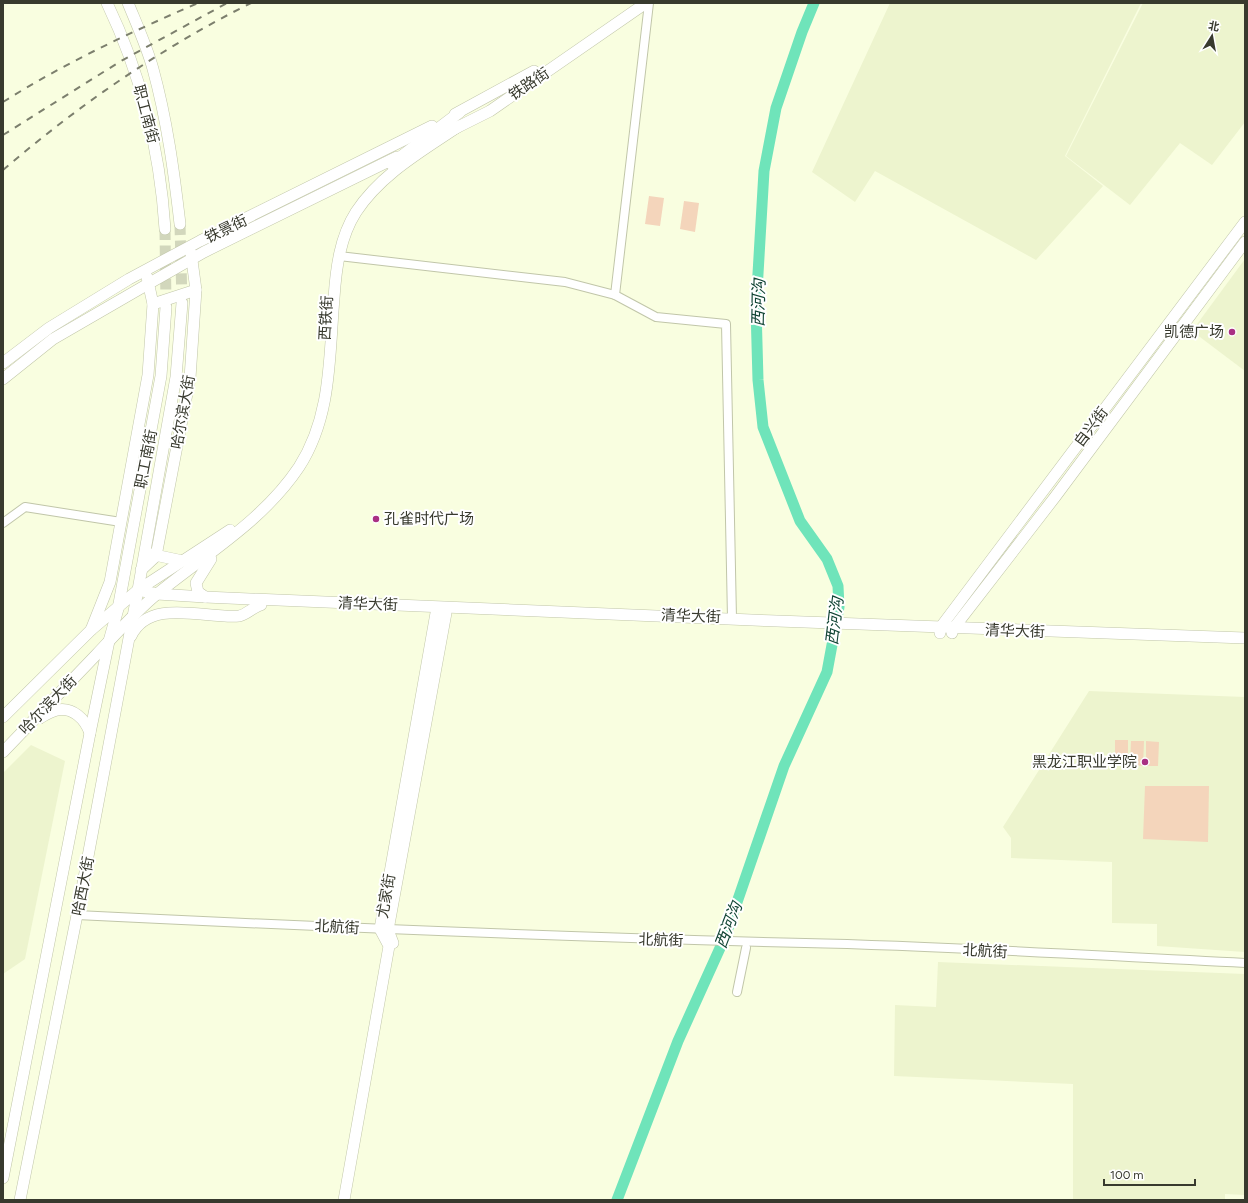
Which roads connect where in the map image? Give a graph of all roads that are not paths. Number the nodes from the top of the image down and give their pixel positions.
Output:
1 (107, 3) edge
2 (128, 3) edge
3 (637, 3) edge
4 (648, 3) edge
5 (460, 112) junction
6 (458, 126) junction
7 (405, 153) junction
8 (1245, 222) edge
9 (180, 224) tunnel mouth
10 (165, 229) tunnel mouth
11 (1245, 242) edge
12 (190, 247) junction
13 (339, 256) junction
14 (192, 259) junction
15 (145, 271) junction
16 (148, 284) junction
17 (196, 290) junction
18 (615, 295) junction
19 (182, 303) tunnel mouth
20 (153, 304) junction
21 (166, 308) tunnel mouth
22 (3, 363) edge
23 (3, 379) edge
24 (121, 522) junction
25 (3, 523) edge
26 (221, 543) junction
27 (145, 553) junction
28 (156, 556) junction
29 (183, 561) junction
30 (141, 570) junction
31 (138, 590) junction
32 (154, 597) junction
33 (205, 597) junction
34 (261, 605) junction
35 (118, 609) junction
36 (441, 613) junction
37 (133, 615) junction
38 (732, 618) junction
39 (779, 622) junction
40 (91, 630) junction
41 (940, 631) junction
42 (952, 631) junction
43 (1245, 638) edge
44 (109, 641) junction
45 (128, 642) junction
46 (1245, 644) edge
47 (3, 717) edge
48 (32, 722) junction
49 (90, 733) junction
50 (3, 752) edge
51 (77, 915) junction
52 (384, 930) junction
53 (746, 948) dead end
54 (1245, 963) edge
55 (737, 992) dead end
56 (5, 1161) edge
57 (3, 1178) edge
58 (20, 1200) edge
59 (344, 1200) edge
60 (350, 1200) edge

1 - 10 main road, 职工南街
2 - 9 main road, 职工南街
3 - 5 main road, 铁路街
4 - 6 main road, 铁路街
4 - 18 street
5 - 7 main road, 西铁街
5 - 12 main road, 铁景街
6 - 7 main road, 铁路街
6 - 13 main road, 西铁街
7 - 14 main road, 铁景街
7 - 26 main road, 西铁街
8 - 41 main road, 自兴街
11 - 42 main road, 自兴街
12 - 14 main road, 哈尔滨大街
12 - 15 main road, 铁景街
13 - 18 street
13 - 26 main road, 西铁街
14 - 16 main road, 铁景街
14 - 17 main road, 哈尔滨大街
15 - 16 main road
15 - 22 main road, 铁景街
16 - 20 main road
16 - 23 main road, 铁景街
17 - 20 main road
17 - 28 main road, 哈尔滨大街
18 - 38 street
19 - 27 main road, 职工南街
20 - 24 main road
21 - 35 main road, 职工南街
24 - 25 street
24 - 40 main road
26 - 29 main road, 哈尔滨大街
26 - 32 main road, 哈尔滨大街
26 - 33 main road
27 - 28 main road
27 - 30 main road, 职工南街
28 - 29 main road
28 - 30 main road
29 - 31 main road, 哈尔滨大街
30 - 31 main road, 哈西大街
31 - 32 main road, 清华大街
31 - 35 main road, 哈尔滨大街
31 - 37 main road, 哈西大街
32 - 33 main road, 清华大街
32 - 34 main road, 清华大街
32 - 37 main road, 哈尔滨大街
33 - 38 main road, 清华大街
34 - 36 main road, 清华大街
34 - 45 main road
35 - 40 main road, 哈尔滨大街
35 - 44 main road, 哈西大街
36 - 39 main road, 清华大街
36 - 52 main road, 尤家街
37 - 44 main road, 哈尔滨大街
37 - 45 main road, 哈西大街
38 - 39 main road, 清华大街
39 - 41 main road, 清华大街
40 - 47 main road, 哈尔滨大街
41 - 42 main road, 清华大街
42 - 43 main road, 清华大街
42 - 46 main road, 清华大街
44 - 48 main road, 哈尔滨大街
44 - 49 main road, 哈西大街
45 - 51 main road, 哈西大街
48 - 49 main road
48 - 50 main road, 哈尔滨大街
49 - 56 main road, 哈西大街
51 - 52 street, 北航街
51 - 58 main road, 哈西大街
52 - 54 street, 北航街
52 - 59 main road, 尤家街
52 - 60 main road, 尤家街
53 - 55 street
56 - 57 main road, 哈西大街

